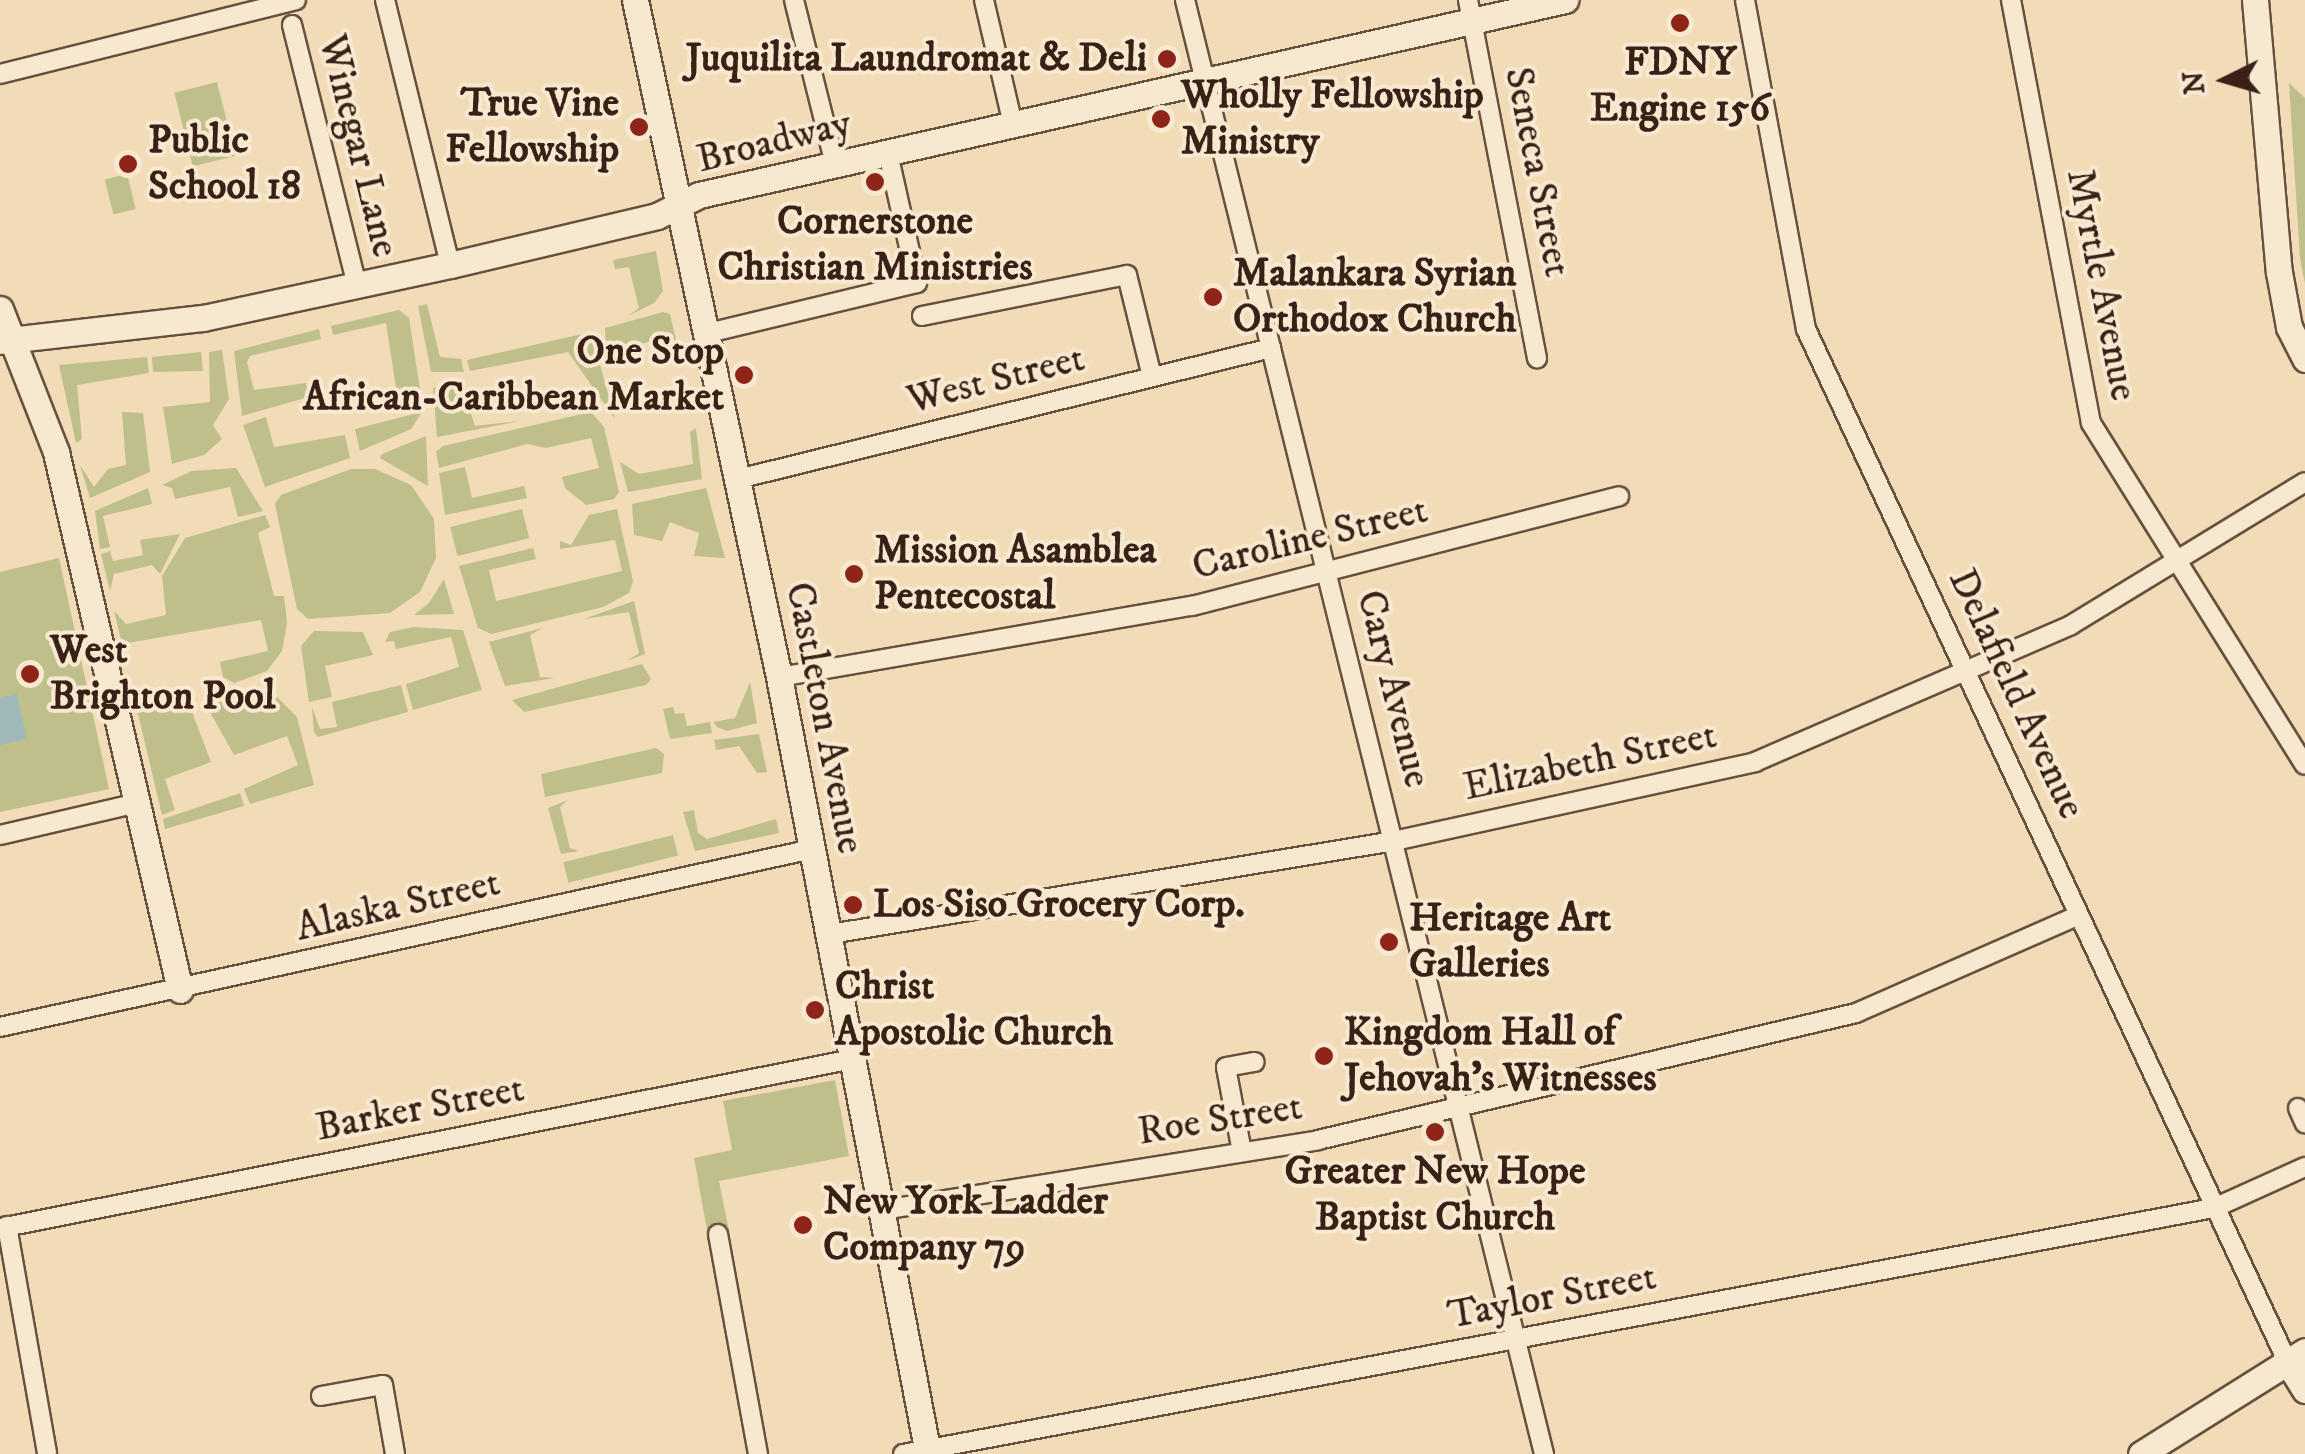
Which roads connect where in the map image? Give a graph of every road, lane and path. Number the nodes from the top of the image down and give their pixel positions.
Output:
1 (296, 0) edge
2 (385, 0) edge
3 (635, 0) edge
4 (794, 0) edge
5 (984, 0) edge
6 (1185, 0) edge
7 (1565, 0) edge
8 (1745, 0) edge
9 (2011, 0) edge
10 (2255, 0) edge
11 (1470, 10) edge
12 (292, 25) dead end
13 (0, 74) edge
14 (1205, 80) junction
15 (1014, 125) junction
16 (888, 153) junction
17 (835, 165) junction
18 (679, 207) junction
19 (450, 265) junction
20 (357, 285) junction
21 (0, 309) edge
22 (922, 316) dead end
23 (704, 334) junction
24 (6, 340) edge
25 (1272, 348) junction
26 (1537, 358) dead end
27 (2305, 359) edge
28 (1152, 378) junction
29 (738, 479) junction
30 (2305, 482) edge
31 (1619, 496) dead end
32 (2177, 564) junction
33 (1328, 573) junction
34 (1966, 676) junction
35 (779, 678) junction
36 (2305, 764) edge
37 (137, 803) junction
38 (0, 835) edge
39 (1394, 841) junction
40 (812, 849) junction
41 (2078, 916) junction
42 (830, 934) junction
43 (180, 990) junction
44 (0, 1028) edge
45 (853, 1059) junction
46 (1255, 1062) dead end
47 (1460, 1104) junction
48 (1242, 1152) junction
49 (2305, 1167) edge
50 (2214, 1208) junction
51 (882, 1210) junction
52 (3, 1227) edge
53 (718, 1234) dead end
54 (1516, 1339) junction
55 (2296, 1357) edge
56 (2305, 1390) edge
57 (321, 1396) dead end
58 (919, 1452) edge
59 (47, 1454) edge
60 (395, 1454) edge
61 (758, 1454) edge
62 (1544, 1454) edge
63 (2141, 1454) edge

1 - 13 street
2 - 19 street
3 - 18 street, Castleton Avenue
4 - 17 street
5 - 15 street
6 - 14 street, Cary Avenue
7 - 11 street, Broadway
8 - 34 street, Delafield Avenue
9 - 32 street, Myrtle Avenue
10 - 27 street
11 - 14 street, Broadway
11 - 26 street, Seneca Street
12 - 20 street, Winegar Lane
14 - 15 street, Broadway
14 - 25 street, Cary Avenue
15 - 16 street, Broadway
16 - 17 street, Broadway
16 - 23 street
17 - 18 street, Broadway
18 - 19 street, Broadway
18 - 23 street, Castleton Avenue
19 - 20 street, Broadway
20 - 24 street, Broadway
21 - 24 street
22 - 28 street
23 - 29 street, Castleton Avenue
24 - 37 street
25 - 28 street, West Street
25 - 33 street, Cary Avenue
28 - 29 street, West Street
29 - 35 street, Castleton Avenue
30 - 32 street, Elizabeth Street
31 - 33 street, Caroline Street
32 - 34 street, Elizabeth Street
32 - 36 street, Myrtle Avenue
33 - 35 street, Caroline Street
33 - 39 street, Cary Avenue
34 - 39 street, Elizabeth Street
34 - 41 street, Delafield Avenue
35 - 40 street, Castleton Avenue
37 - 38 street
37 - 43 street
39 - 42 street, Elizabeth Street
39 - 47 street, Cary Avenue
40 - 42 street, Castleton Avenue
40 - 43 street, Alaska Street
41 - 47 street, Roe Street
41 - 50 street, Delafield Avenue
42 - 45 street, Castleton Avenue
43 - 44 street, Alaska Street
45 - 51 street, Castleton Avenue
45 - 52 street, Barker Street
46 - 48 street
47 - 48 street, Roe Street
47 - 54 street, Cary Avenue
48 - 51 street, Roe Street
49 - 50 street, Taylor Street
50 - 54 street, Taylor Street
50 - 55 street, Delafield Avenue
51 - 58 street, Castleton Avenue
52 - 59 street
53 - 61 street
54 - 58 street, Taylor Street
54 - 62 street, Cary Avenue
55 - 56 street, Delafield Avenue
55 - 63 street
57 - 60 street

